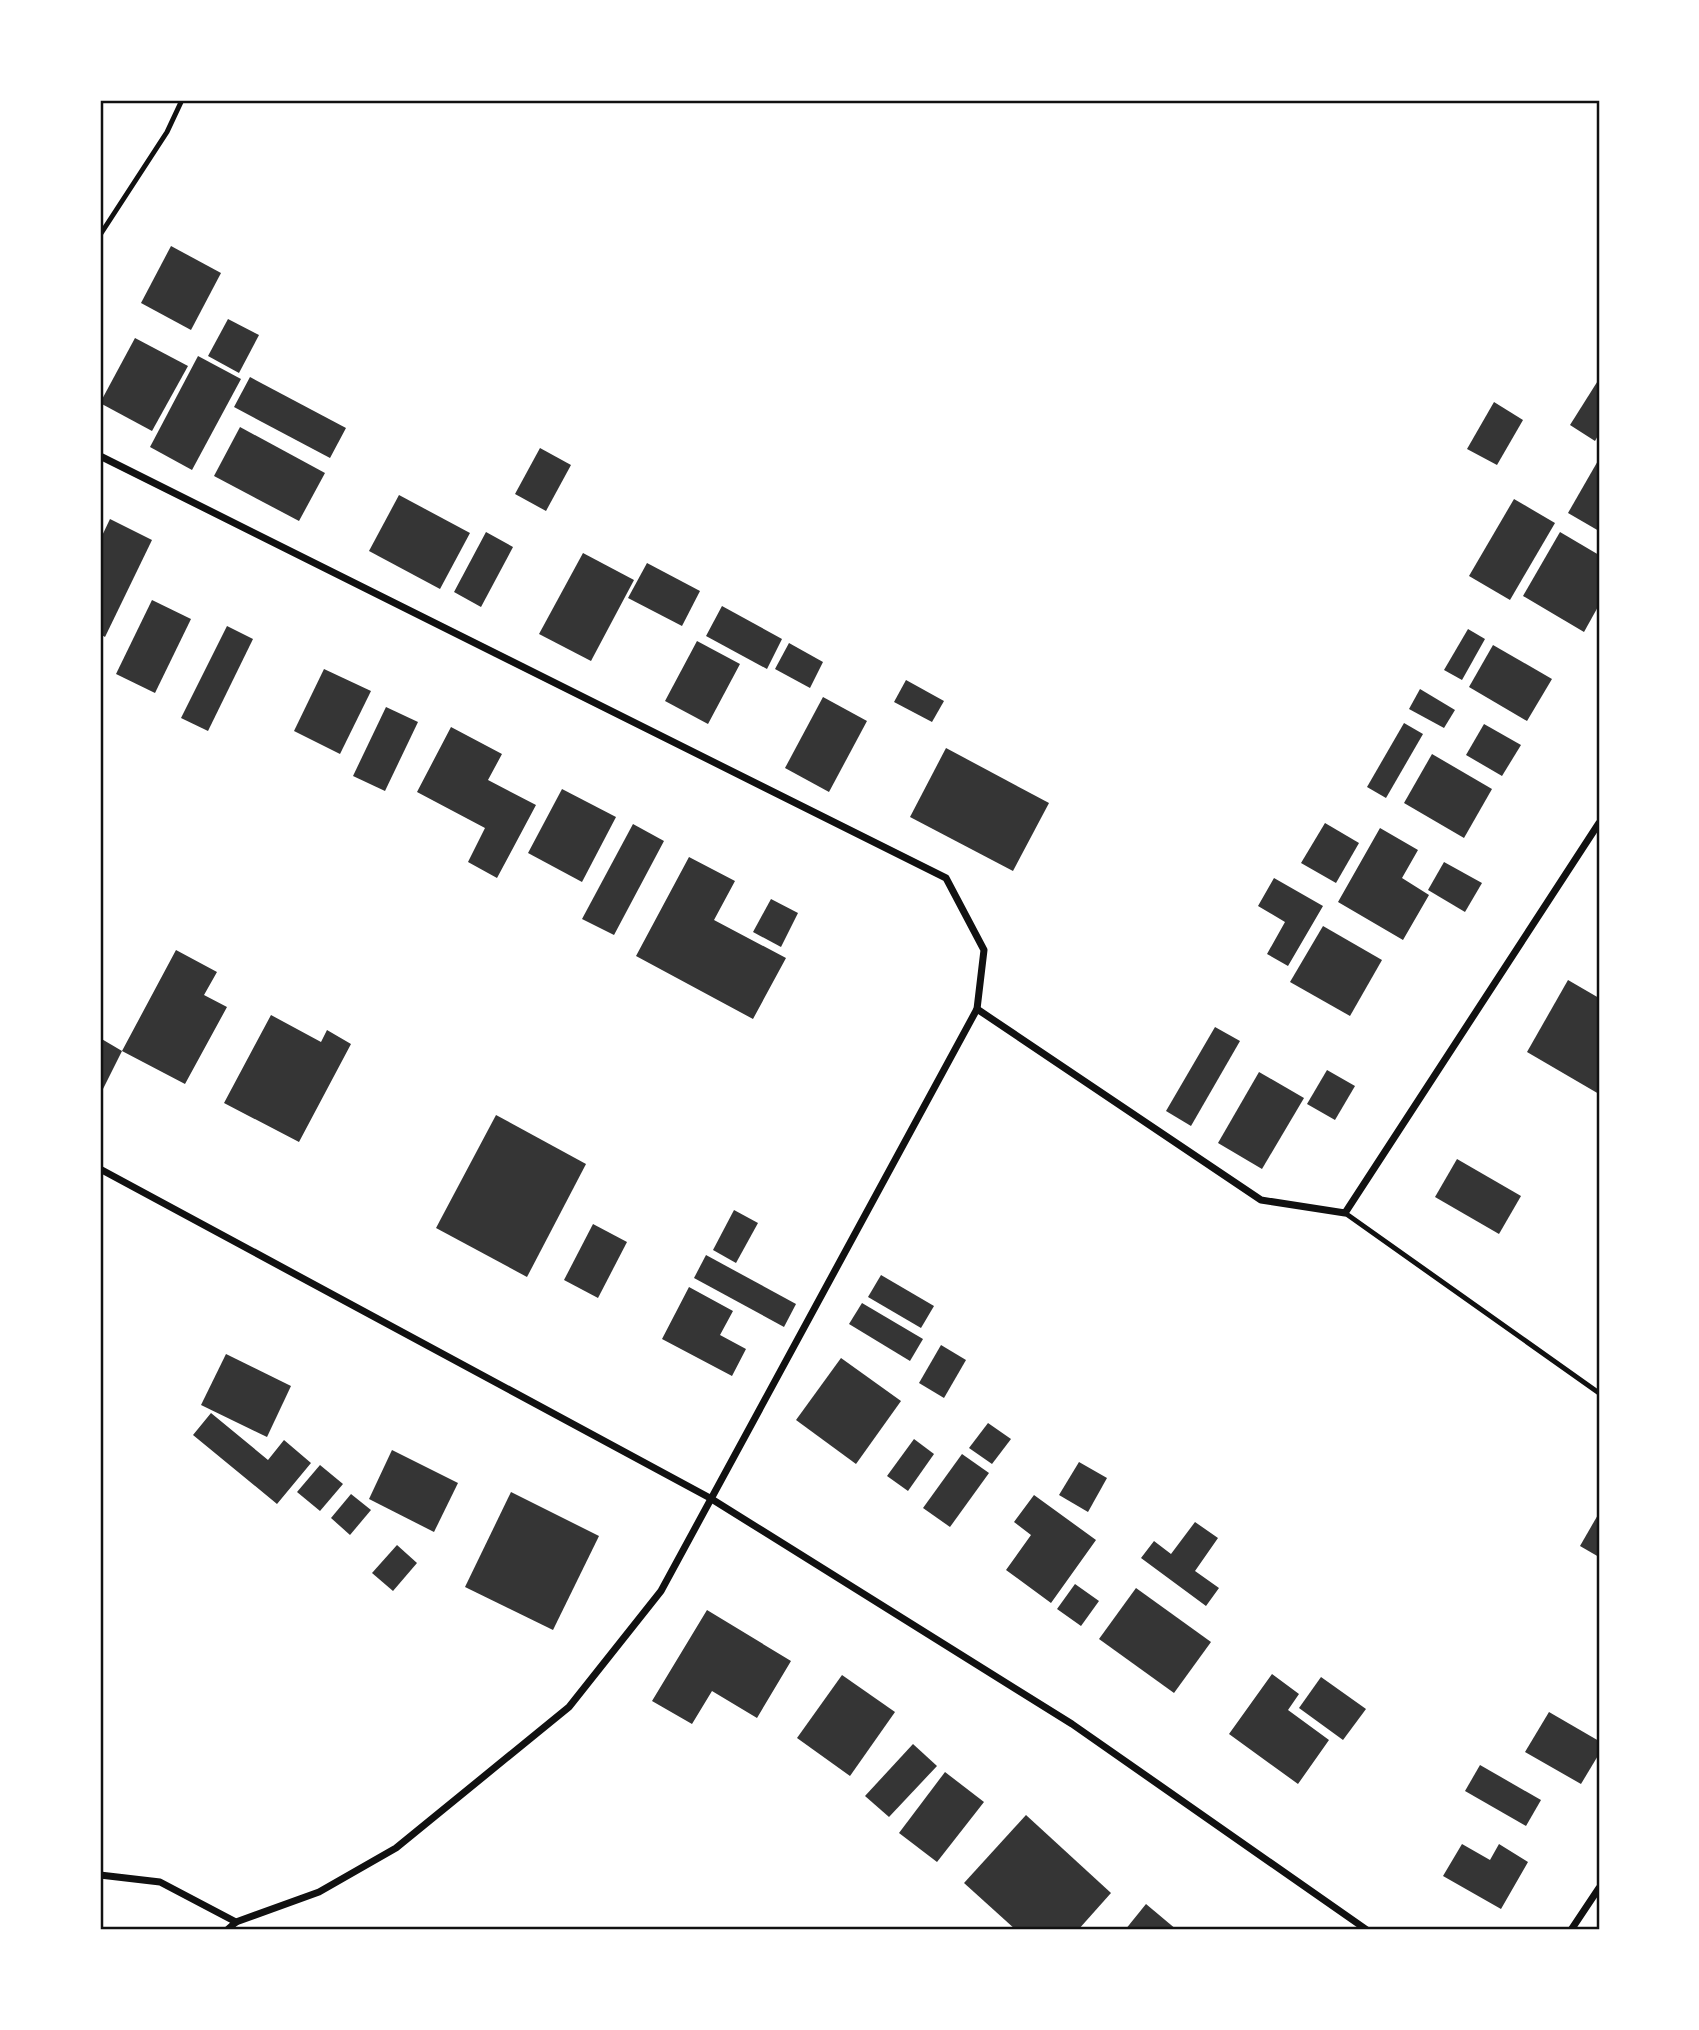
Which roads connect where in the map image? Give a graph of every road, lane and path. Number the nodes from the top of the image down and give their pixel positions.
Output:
1 (182, 100) edge
2 (100, 235) edge
3 (100, 456) edge
4 (1599, 823) edge
5 (977, 1009) junction
6 (100, 1169) edge
7 (1345, 1213) junction
8 (1599, 1393) edge
9 (710, 1498) junction
10 (100, 1875) edge
11 (1599, 1888) edge
12 (236, 1923) junction
13 (227, 1930) edge
14 (1367, 1930) edge
15 (1571, 1930) edge

1 - 2 lane
3 - 5 street
4 - 7 street
5 - 7 street
5 - 9 street
6 - 9 street
7 - 8 lane
9 - 12 street
9 - 14 street
10 - 12 street
11 - 15 street
12 - 13 street

